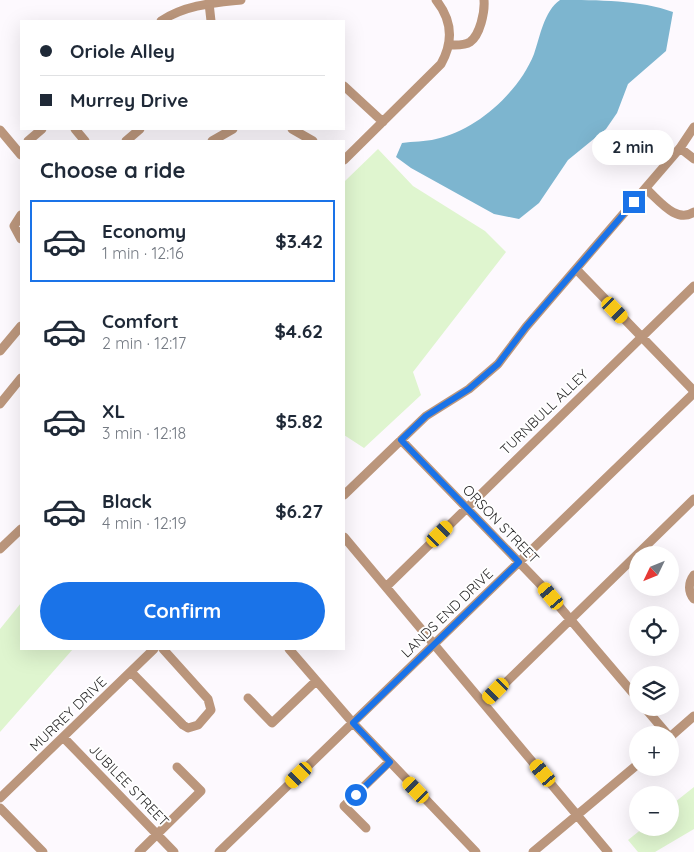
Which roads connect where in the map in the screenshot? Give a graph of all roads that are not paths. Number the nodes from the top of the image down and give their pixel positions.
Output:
1 (241, 0) edge
2 (436, 0) edge
3 (484, 0) edge
4 (209, 3) junction
5 (163, 20) edge
6 (211, 20) edge
7 (449, 45) junction
8 (345, 87) edge
9 (382, 122) junction
10 (694, 127) edge
11 (0, 130) edge
12 (41, 130) edge
13 (75, 130) edge
14 (139, 130) edge
15 (231, 130) edge
16 (294, 130) edge
17 (29, 140) edge
18 (84, 140) edge
19 (127, 140) edge
20 (214, 140) edge
21 (311, 140) edge
22 (680, 148) junction
23 (20, 151) edge
24 (345, 159) edge
25 (694, 159) edge
26 (646, 189) junction
27 (694, 212) edge
28 (20, 217) edge
29 (20, 238) edge
30 (576, 269) junction
31 (694, 286) edge
32 (20, 327) edge
33 (641, 337) junction
34 (0, 351) edge
35 (20, 379) edge
36 (694, 392) edge
37 (0, 404) edge
38 (401, 440) junction
39 (345, 494) edge
40 (694, 499) edge
41 (467, 508) junction
42 (20, 529) edge
43 (345, 538) edge
44 (0, 549) edge
45 (519, 562) junction
46 (694, 575) edge
47 (386, 588) junction
48 (694, 599) edge
49 (570, 619) junction
50 (435, 644) junction
51 (153, 650) edge
52 (164, 650) edge
53 (290, 650) edge
54 (130, 672) junction
55 (316, 681) junction
56 (629, 688) edge
57 (248, 698) dead end
58 (484, 704) junction
59 (652, 716) edge
60 (694, 716) edge
61 (353, 723) junction
62 (660, 726) edge
63 (679, 728) edge
64 (63, 737) junction
65 (390, 762) junction
66 (177, 767) dead end
67 (629, 772) edge
68 (0, 798) edge
69 (0, 808) edge
70 (578, 814) junction
71 (366, 828) dead end
72 (157, 834) junction
73 (43, 852) edge
74 (139, 852) edge
75 (174, 852) edge
76 (220, 852) edge
77 (476, 852) edge
78 (533, 852) edge
79 (608, 852) edge

1 - 4 street
2 - 7 street
3 - 7 street
4 - 5 street
4 - 6 street
7 - 9 street
8 - 9 street
9 - 24 street
10 - 22 street
11 - 23 street
12 - 17 street
13 - 18 street
14 - 19 street
15 - 20 street
16 - 21 street
22 - 25 street
22 - 26 street
26 - 27 street
26 - 30 street
28 - 29 street
30 - 33 street
30 - 38 street
31 - 33 street, TURNBULL ALLEY
32 - 34 street
33 - 36 street
33 - 41 street, TURNBULL ALLEY
35 - 37 street
36 - 45 street, LANDS END DRIVE
38 - 39 street
38 - 41 street, ORSON STREET
40 - 49 street
41 - 45 street, ORSON STREET
41 - 47 street, TURNBULL ALLEY
42 - 44 street
43 - 47 street
45 - 49 street, ORSON STREET
45 - 50 street, LANDS END DRIVE
46 - 48 street
47 - 50 street
49 - 56 street, ORSON STREET
49 - 58 street
50 - 58 street
50 - 61 street, LANDS END DRIVE
51 - 54 street, MURREY DRIVE
52 - 54 street
53 - 55 street
54 - 64 street, MURREY DRIVE
55 - 57 street
55 - 61 street
58 - 70 street
59 - 62 street
60 - 63 street
61 - 65 street
61 - 76 street, LANDS END DRIVE
64 - 68 street, MURREY DRIVE
64 - 72 street, JUBILEE STREET
65 - 71 street
65 - 77 street
66 - 72 street
67 - 70 street
69 - 73 street
70 - 78 street
70 - 79 street
72 - 74 street
72 - 75 street, JUBILEE STREET

